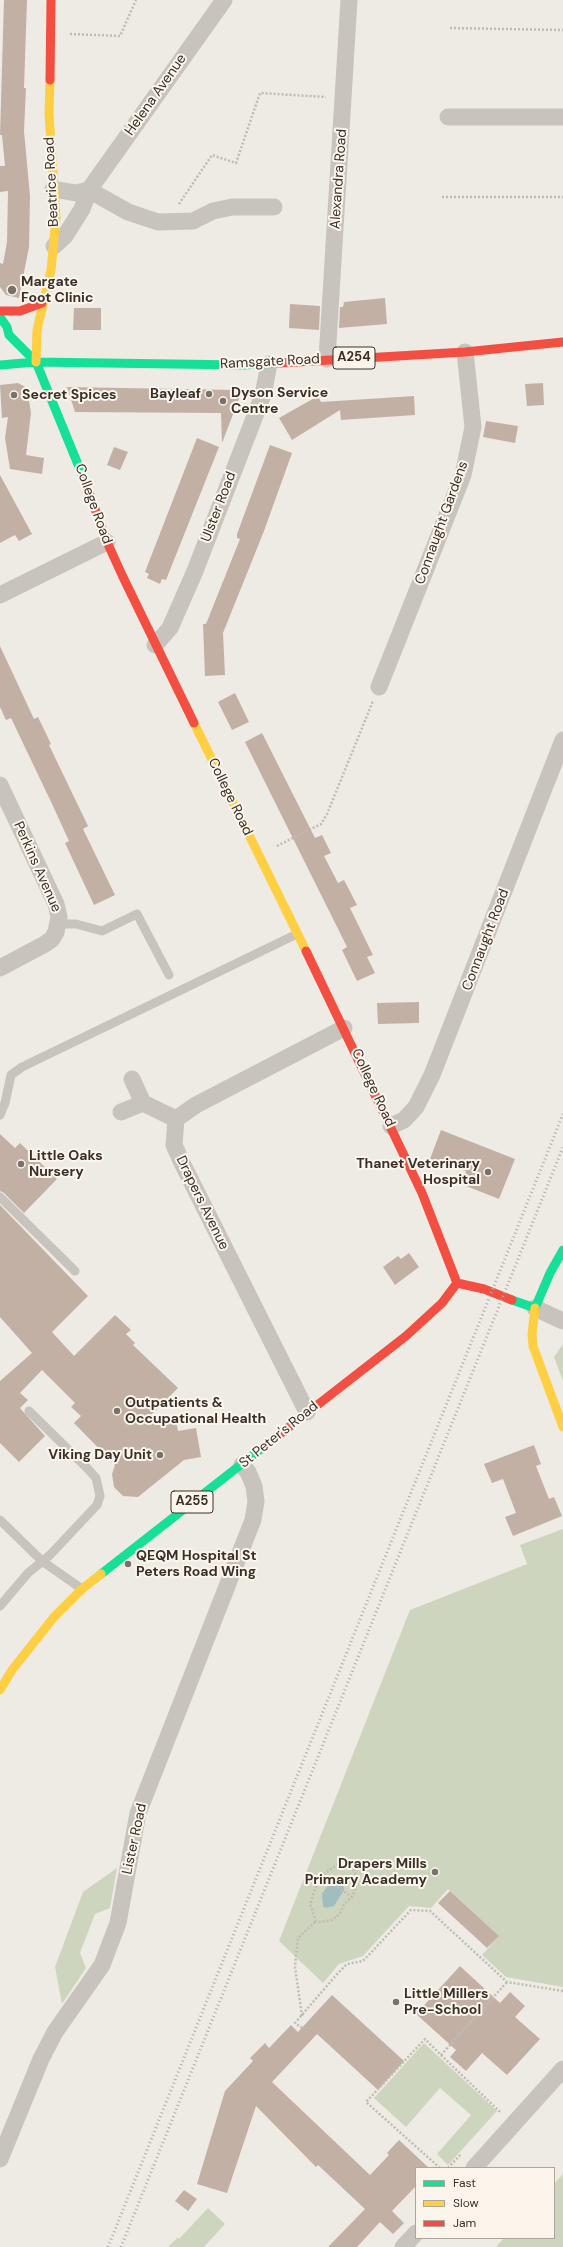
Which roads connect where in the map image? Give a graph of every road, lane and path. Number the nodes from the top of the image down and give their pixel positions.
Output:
1 (51, 0) edge
2 (136, 0) edge
3 (224, 0) edge
4 (350, 0) edge
5 (450, 28) dead end
6 (563, 30) edge
7 (50, 34) junction
8 (344, 98) junction
9 (448, 117) dead end
10 (563, 117) edge
11 (53, 189) junction
12 (89, 190) junction
13 (563, 197) edge
14 (442, 198) dead end
15 (274, 207) dead end
16 (175, 211) dead end
17 (54, 246) junction
18 (42, 303) junction
19 (0, 312) edge
20 (0, 317) edge
21 (563, 342) edge
22 (466, 352) junction
23 (327, 359) junction
24 (36, 362) junction
25 (268, 364) junction
26 (0, 365) edge
27 (107, 542) junction
28 (0, 595) edge
29 (155, 645) junction
30 (379, 687) joint
31 (563, 740) edge
32 (0, 785) edge
33 (259, 855) junction
34 (59, 924) junction
35 (297, 934) junction
36 (0, 968) edge
37 (169, 975) dead end
38 (344, 1028) junction
39 (132, 1079) dead end
40 (143, 1103) junction
41 (121, 1112) dead end
42 (0, 1115) edge
43 (176, 1119) junction
44 (391, 1126) junction
45 (0, 1197) edge
46 (563, 1250) edge
47 (75, 1271) dead end
48 (457, 1283) junction
49 (535, 1308) junction
50 (563, 1321) edge
51 (29, 1411) dead end
52 (307, 1412) junction
53 (563, 1427) edge
54 (242, 1465) junction
55 (0, 1520) edge
56 (42, 1561) junction
57 (82, 1589) junction
58 (0, 1606) edge
59 (0, 1690) edge
60 (321, 1876) junction
61 (352, 1897) junction
62 (316, 1921) junction
63 (507, 1982) junction
64 (563, 1991) edge
65 (302, 2016) junction
66 (302, 2028) dead end
67 (441, 2055) junction
68 (563, 2068) edge
69 (496, 2117) dead end
70 (464, 2151) dead end
71 (0, 2159) edge
72 (439, 2167) edge
73 (449, 2167) edge
74 (475, 2167) edge
75 (415, 2234) edge
76 (403, 2247) edge

1 - 7 main road, Beatrice Road
2 - 7 path
3 - 12 street, Helena Avenue
4 - 8 street, Alexandra Road
5 - 6 path
7 - 11 main road, Beatrice Road
8 - 16 path
8 - 23 street, Alexandra Road
9 - 10 street
11 - 12 street
11 - 17 main road, Beatrice Road
12 - 15 street
12 - 17 street, Helena Avenue
13 - 14 path
17 - 18 main road, Beatrice Road
18 - 19 main road
18 - 24 main road, Beatrice Road
20 - 24 main road, College Road
21 - 22 main road, Ramsgate Road / A254
22 - 23 main road, Ramsgate Road / A254
22 - 30 street, Connaught Gardens
23 - 25 main road, Ramsgate Road / A254
24 - 25 main road, Ramsgate Road / A254
24 - 26 main road, Ramsgate Road / A254
24 - 27 main road, College Road
25 - 29 street, Ulster Road
27 - 28 street
27 - 29 main road, College Road
29 - 33 main road, College Road
30 - 33 path
31 - 44 street, Connaught Road
32 - 34 street, Perkins Avenue
33 - 35 main road, College Road
34 - 36 street, Perkins Avenue
34 - 37 lane
35 - 38 main road, College Road
35 - 42 lane
38 - 43 street
38 - 44 main road, College Road
39 - 40 street
40 - 41 street
40 - 43 street
43 - 52 street, Drapers Avenue
44 - 48 main road, College Road
45 - 47 lane
46 - 49 main road
48 - 49 main road
48 - 52 main road, St Peter's Road / A255
49 - 50 street
49 - 53 main road
51 - 56 lane
52 - 54 main road, St Peter's Road / A255
54 - 57 main road, St Peter's Road / A255
54 - 71 street, Lister Road
55 - 56 lane
56 - 57 lane
56 - 58 lane
57 - 59 main road, St Peter's Road / A255
60 - 61 path
60 - 61 path
60 - 62 path
61 - 62 path
62 - 65 path
63 - 64 path
63 - 65 path
63 - 67 path
65 - 66 path
67 - 69 path
67 - 72 path
68 - 74 street
70 - 73 path
75 - 76 street

